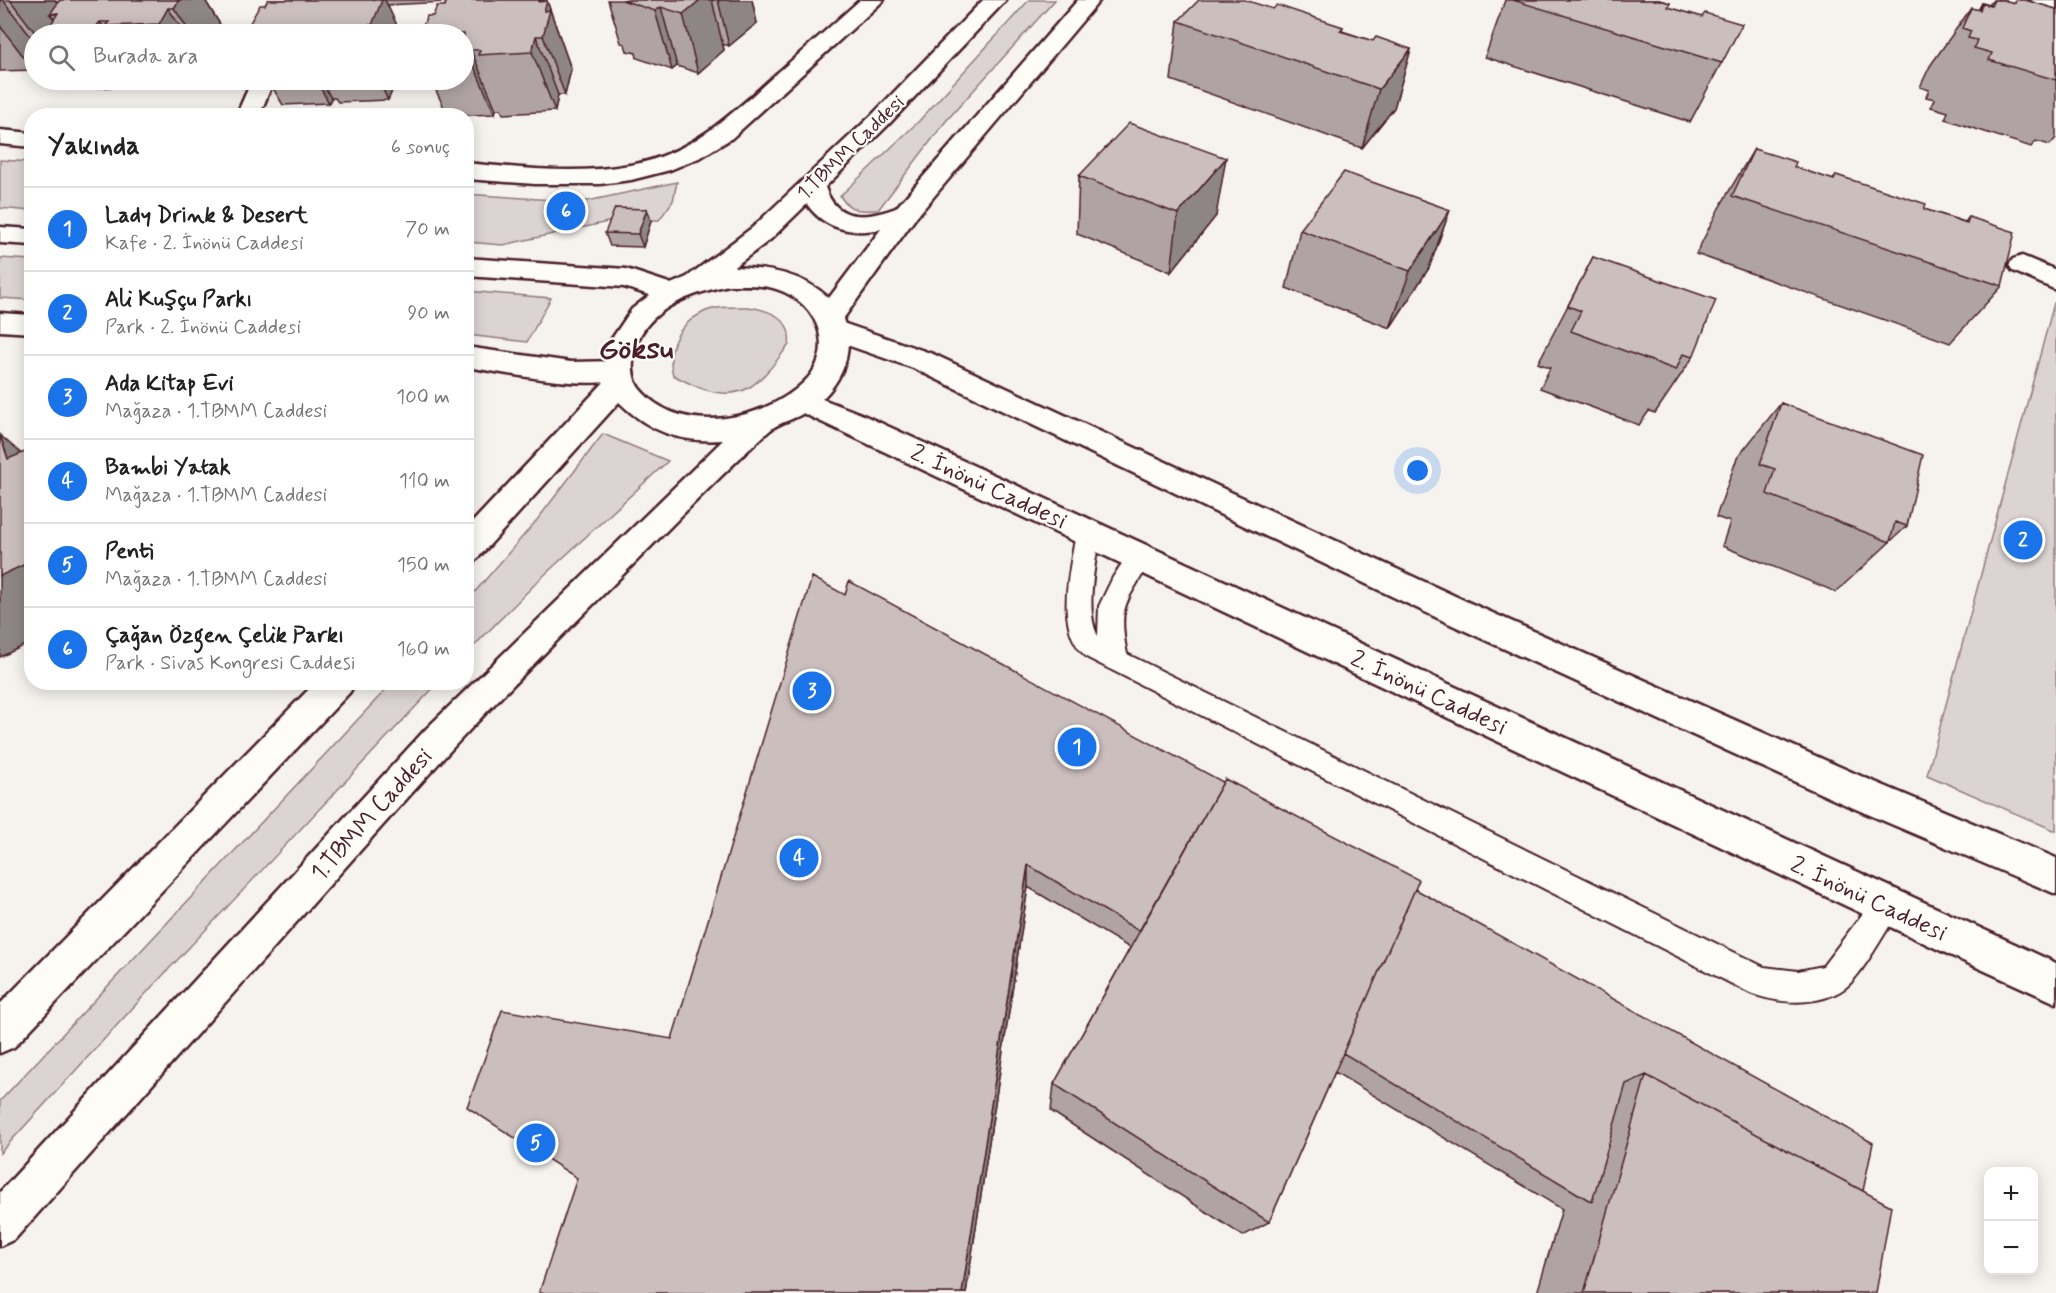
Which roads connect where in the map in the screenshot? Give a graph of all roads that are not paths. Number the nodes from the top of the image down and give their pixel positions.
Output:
1 (873, 0) edge
2 (995, 0) edge
3 (1089, 0) edge
4 (2042, 0) edge
5 (2056, 8) edge
6 (258, 90) edge
7 (250, 108) edge
8 (0, 137) edge
9 (24, 139) edge
10 (474, 172) edge
11 (812, 185) junction
12 (905, 214) junction
13 (0, 235) edge
14 (24, 236) edge
15 (2022, 265) dead end
16 (474, 268) edge
17 (2056, 281) edge
18 (697, 283) junction
19 (672, 293) junction
20 (0, 321) edge
21 (24, 323) edge
22 (832, 324) junction
23 (474, 358) edge
24 (620, 376) junction
25 (802, 401) junction
26 (760, 422) junction
27 (1088, 533) junction
28 (474, 541) edge
29 (1140, 557) junction
30 (1115, 661) junction
31 (330, 690) edge
32 (2056, 876) edge
33 (1886, 906) junction
34 (2056, 982) edge
35 (0, 1033) edge
36 (0, 1224) edge

1 - 10 main road
2 - 11 main road, 1.TBMM Caddesi
3 - 12 main road
4 - 5 main road
6 - 7 main road
8 - 9 main road
11 - 12 main road
11 - 18 main road, 1.TBMM Caddesi
12 - 22 main road
13 - 14 main road
15 - 17 main road
16 - 19 main road
18 - 19 main road
18 - 22 main road
19 - 24 main road
20 - 21 main road
22 - 25 main road
22 - 32 main road
23 - 24 main road
24 - 26 main road
24 - 28 main road
25 - 26 main road
25 - 27 main road, 2. İnönü Caddesi
26 - 36 main road, 1.TBMM Caddesi
27 - 29 main road, 2. İnönü Caddesi
27 - 30 lane
29 - 30 lane
29 - 33 main road, 2. İnönü Caddesi
30 - 33 lane
31 - 35 main road
33 - 34 main road, 2. İnönü Caddesi

